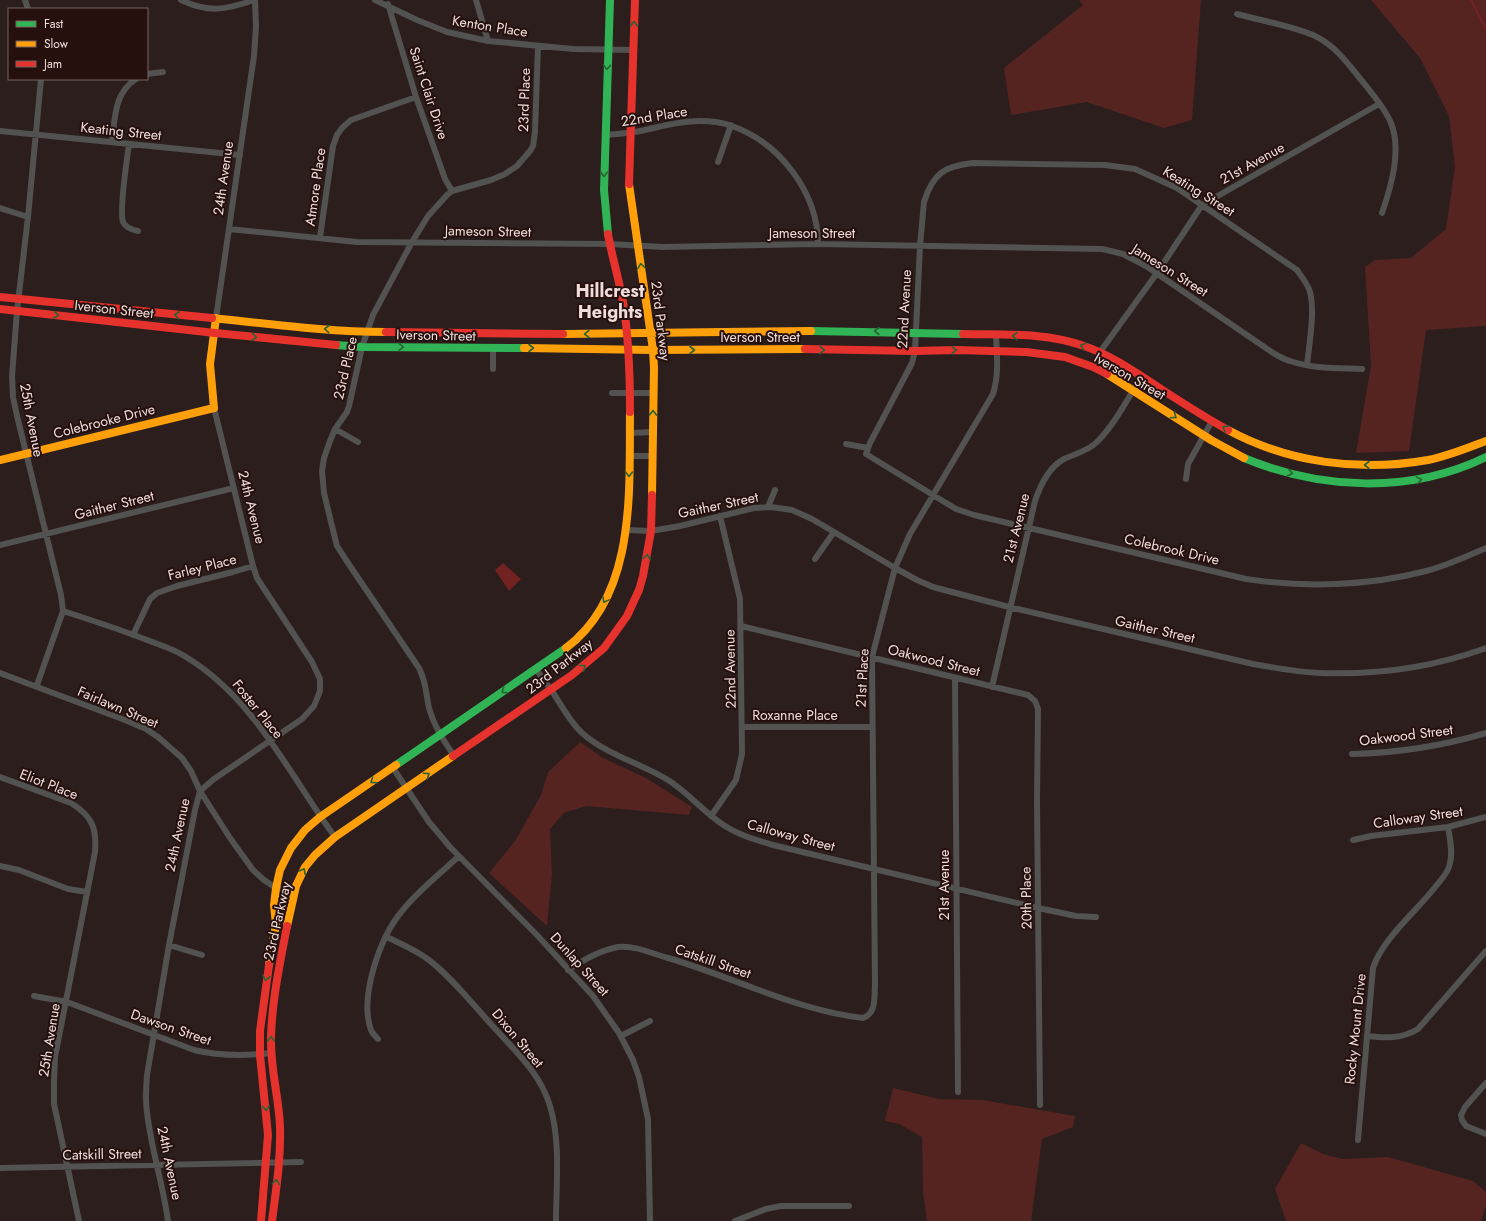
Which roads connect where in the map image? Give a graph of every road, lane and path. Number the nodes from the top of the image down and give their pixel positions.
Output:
1 (181, 0) edge
2 (254, 0) edge
3 (375, 0) edge
4 (476, 0) edge
5 (610, 0) edge
6 (635, 0) edge
7 (387, 3) edge
8 (1236, 14) dead end
9 (488, 41) junction
10 (538, 46) junction
11 (608, 50) junction
12 (634, 50) junction
13 (163, 72) dead end
14 (148, 74) edge
15 (41, 80) edge
16 (135, 80) edge
17 (416, 97) junction
18 (1379, 104) junction
19 (731, 125) junction
20 (0, 131) edge
21 (630, 133) junction
22 (36, 134) junction
23 (605, 135) junction
24 (112, 142) junction
25 (129, 144) junction
26 (240, 155) junction
27 (718, 162) dead end
28 (452, 191) junction
29 (924, 202) joint
30 (1202, 205) junction
31 (0, 208) edge
32 (1382, 213) dead end
33 (28, 217) junction
34 (229, 229) junction
35 (138, 231) dead end
36 (320, 237) junction
37 (412, 242) junction
38 (610, 244) junction
39 (818, 244) junction
40 (637, 246) junction
41 (920, 246) junction
42 (1156, 273) junction
43 (0, 297) edge
44 (18, 299) junction
45 (0, 309) edge
46 (17, 311) junction
47 (216, 318) junction
48 (366, 332) junction
49 (651, 332) junction
50 (916, 332) junction
51 (215, 333) junction
52 (626, 333) junction
53 (996, 336) junction
54 (362, 347) junction
55 (493, 348) junction
56 (628, 349) junction
57 (653, 350) junction
58 (915, 351) junction
59 (997, 351) junction
60 (1100, 352) junction
61 (1307, 365) junction
62 (1093, 367) junction
63 (493, 369) dead end
64 (1362, 369) dead end
65 (1142, 376) junction
66 (1133, 390) junction
67 (612, 393) dead end
68 (630, 393) junction
69 (654, 393) junction
70 (214, 408) junction
71 (1212, 421) junction
72 (335, 428) junction
73 (653, 432) junction
74 (630, 433) junction
75 (1203, 436) junction
76 (1486, 441) edge
77 (358, 442) dead end
78 (846, 444) dead end
79 (867, 451) junction
80 (26, 454) junction
81 (629, 456) junction
82 (653, 456) junction
83 (1486, 457) edge
84 (0, 460) edge
85 (1186, 479) dead end
86 (234, 488) junction
87 (776, 490) dead end
88 (932, 495) junction
89 (768, 507) junction
90 (720, 516) junction
91 (1028, 527) junction
92 (626, 530) junction
93 (651, 531) junction
94 (834, 532) junction
95 (46, 533) junction
96 (0, 545) edge
97 (1486, 548) edge
98 (815, 559) dead end
99 (253, 566) junction
100 (895, 568) junction
101 (1009, 607) junction
102 (63, 611) junction
103 (741, 626) junction
104 (134, 635) junction
105 (1486, 648) edge
106 (872, 657) junction
107 (536, 669) junction
108 (0, 673) edge
109 (955, 678) junction
110 (36, 685) junction
111 (992, 687) junction
112 (551, 690) junction
113 (1028, 695) joint
114 (742, 727) junction
115 (872, 727) junction
116 (1486, 733) edge
117 (440, 735) junction
118 (270, 741) junction
119 (1352, 754) dead end
120 (454, 756) junction
121 (393, 768) junction
122 (0, 778) edge
123 (407, 788) junction
124 (200, 791) junction
125 (711, 816) junction
126 (320, 817) junction
127 (1486, 817) edge
128 (1448, 827) junction
129 (335, 837) junction
130 (1353, 840) dead end
131 (459, 856) junction
132 (93, 862) joint
133 (0, 866) edge
134 (875, 869) junction
135 (276, 888) junction
136 (956, 889) junction
137 (87, 892) junction
138 (294, 892) junction
139 (1038, 908) junction
140 (1096, 917) dead end
141 (387, 937) junction
142 (169, 944) junction
143 (1486, 951) edge
144 (202, 955) dead end
145 (568, 970) junction
146 (34, 996) dead end
147 (67, 1002) junction
148 (852, 1016) joint
149 (650, 1021) dead end
150 (153, 1035) junction
151 (621, 1036) junction
152 (1367, 1036) junction
153 (378, 1039) dead end
154 (271, 1053) junction
155 (260, 1054) junction
156 (1486, 1083) edge
157 (958, 1092) dead end
158 (1040, 1105) dead end
159 (1486, 1134) edge
160 (1358, 1140) dead end
161 (278, 1162) junction
162 (300, 1162) dead end
163 (266, 1163) junction
164 (157, 1165) junction
165 (67, 1167) junction
166 (0, 1168) edge
167 (849, 1206) dead end
168 (80, 1221) edge
169 (168, 1221) edge
170 (261, 1221) edge
171 (272, 1221) edge
172 (556, 1221) edge
173 (650, 1221) edge
174 (735, 1221) edge

1 - 2 street
2 - 26 street, 24th Avenue
3 - 7 street, Kenton Place
4 - 9 street
5 - 11 street, 23rd Parkway
12 -> 6 street, 23rd Parkway
7 - 9 street, Kenton Place
7 - 17 street, Saint Clair Drive
8 - 18 street
9 - 10 street, Kenton Place
10 - 11 street, Kenton Place
10 - 28 street, 23rd Place
11 - 12 street, Kenton Place
11 -> 23 street, 23rd Parkway
12 - 21 street, 23rd Parkway
13 - 14 street
15 - 22 street, 25th Avenue
16 - 24 street
17 - 28 street, Saint Clair Drive
17 - 36 street, Atmore Place
18 - 30 street, 21st Avenue
18 - 32 street
19 - 21 street, 22nd Place
19 - 27 street
19 - 39 street, 22nd Place
20 - 22 street, Keating Street
21 - 23 street, 22nd Place
21 - 40 street, 23rd Parkway
22 - 24 street, Keating Street
22 - 33 street, 25th Avenue
23 -> 38 street, 23rd Parkway
24 - 25 street, Keating Street
25 - 26 street, Keating Street
25 - 35 street
26 - 34 street, 24th Avenue
28 - 37 street, 23rd Place
29 - 30 street, Keating Street
29 - 41 street, 22nd Avenue
30 - 42 street, 21st Avenue
30 - 61 street, Keating Street
31 - 33 street
33 - 44 street, 25th Avenue
34 - 36 street, Jameson Street
34 - 47 street, 24th Avenue
36 - 37 street, Jameson Street
37 - 38 street, Jameson Street
37 - 48 street, 23rd Place
38 - 40 street, Jameson Street
38 - 52 street, 23rd Parkway
39 - 40 street, Jameson Street
39 - 41 street, Jameson Street
49 -> 40 street, 23rd Parkway
41 - 42 street, Jameson Street
41 - 50 street, 22nd Avenue
42 - 60 street, 21st Avenue
42 - 61 street, Jameson Street
43 - 44 street, Iverson Street
44 - 46 street, 25th Avenue
47 -> 44 street, Iverson Street
45 - 46 street, Iverson Street
46 -> 51 street, Iverson Street
46 - 80 street, 25th Avenue
48 -> 47 street, Iverson Street
47 - 51 street, 24th Avenue
52 -> 48 street, Iverson Street
48 - 54 street, 23rd Place
50 -> 49 street, Iverson Street
49 - 52 street, Iverson Street
49 - 57 street, 23rd Parkway
50 - 53 street, Iverson Street
50 - 58 street, 22nd Avenue
51 -> 54 street, Iverson Street
51 - 70 street, 24th Avenue
52 - 56 street, 23rd Parkway
53 - 59 street, 21st Place
60 -> 53 street, Iverson Street
54 -> 55 street, Iverson Street
54 - 72 street, 23rd Place
55 -> 56 street, Iverson Street
55 - 63 street
56 - 57 street, Iverson Street
56 - 68 street, 23rd Parkway
57 -> 58 street, Iverson Street
57 - 69 street, 23rd Parkway
58 -> 59 street, Iverson Street
58 - 79 street, 22nd Avenue
59 - 62 street, Iverson Street
59 - 88 street, 21st Place
60 - 62 street, 21st Avenue
60 - 65 street, Iverson Street
61 - 64 street, Jameson Street
62 - 66 street, Iverson Street
65 - 66 street, 21st Avenue
65 - 71 street, Iverson Street
66 -> 75 street, Iverson Street
66 - 91 street, 21st Avenue
67 - 68 street
68 - 69 street
68 - 74 street, 23rd Parkway
73 -> 69 street, 23rd Parkway
70 - 80 street, Colebrooke Drive
70 - 86 street, 24th Avenue
71 - 75 street
76 -> 71 street, Iverson Street
72 - 77 street
72 - 117 street, 23rd Place
73 - 74 street
73 - 82 street, 23rd Parkway
74 - 81 street, 23rd Parkway
75 -> 83 street, Iverson Street
75 - 85 street
78 - 79 street
79 - 88 street, Colebrook Drive
80 - 84 street, Colebrooke Drive
80 - 95 street, 25th Avenue
81 - 82 street
81 -> 92 street, 23rd Parkway
82 - 93 street, 23rd Parkway
86 - 95 street, Gaither Street
86 - 99 street, 24th Avenue
87 - 89 street
88 - 91 street, Colebrook Drive
88 - 100 street, 21st Place
89 - 90 street, Gaither Street
89 - 94 street, Gaither Street
90 - 93 street, Gaither Street
90 - 103 street, 22nd Avenue
91 - 97 street, Colebrook Drive
91 - 101 street, 21st Avenue
92 - 93 street, Gaither Street
92 -> 107 street, 23rd Parkway
112 -> 93 street, 23rd Parkway
94 - 98 street
94 - 100 street, Gaither Street
95 - 96 street, Gaither Street
95 - 102 street, 25th Avenue
99 - 104 street, Farley Place
99 - 118 street, 24th Avenue
100 - 101 street, Gaither Street
100 - 106 street, 21st Place
101 - 105 street, Gaither Street
101 - 111 street, 21st Avenue
102 - 104 street, Foster Place
102 - 110 street
103 - 106 street, Oakwood Street
103 - 114 street, 22nd Avenue
104 - 118 street, Foster Place
106 - 109 street, Oakwood Street
106 - 115 street, 21st Place
107 - 112 street, Calloway Street
107 -> 117 street, 23rd Parkway
108 - 110 street, Fairlawn Street
109 - 111 street, Oakwood Street
109 - 136 street, 21st Avenue
110 - 124 street, Fairlawn Street
111 - 113 street, Oakwood Street
112 - 120 street, 23rd Parkway
112 - 125 street, Calloway Street
113 - 139 street, 20th Place
114 - 115 street, Roxanne Place
114 - 125 street, 22nd Avenue
115 - 134 street, 21st Place
116 - 119 street, Oakwood Street
117 - 120 street, 23rd Place
117 - 121 street, 23rd Parkway
118 - 124 street, 24th Avenue
118 - 126 street, Foster Place
123 -> 120 street, 23rd Parkway
121 - 123 street, Dunlap Street
121 -> 126 street, 23rd Parkway
122 - 132 street, Eliot Place
123 - 129 street, 23rd Parkway
123 - 131 street, Dunlap Street
124 - 135 street, Fairlawn Street
124 - 142 street, 24th Avenue
125 - 134 street, Calloway Street
126 - 129 street, Foster Place
126 - 135 street, 23rd Parkway
127 - 128 street, Calloway Street
128 - 130 street, Calloway Street
128 - 152 street, Rocky Mount Drive
138 -> 129 street, 23rd Parkway
131 - 141 street
131 - 145 street, Dunlap Street
132 - 137 street, 25th Avenue
133 - 137 street
134 - 136 street, Calloway Street
134 - 148 street, 21st Place
135 - 138 street
135 -> 155 street, 23rd Parkway
136 - 139 street, Calloway Street
136 - 157 street, 21st Avenue
137 - 147 street, 25th Avenue
154 -> 138 street, 23rd Parkway
139 - 140 street, Calloway Street
139 - 158 street, 20th Place
141 - 153 street
141 - 172 street, Dixon Street
142 - 144 street
142 - 150 street, 24th Avenue
143 - 152 street
145 - 148 street, Catskill Street
145 - 151 street, Dunlap Street
146 - 147 street, Dawson Street
147 - 150 street, Dawson Street
147 - 165 street, 25th Avenue
149 - 151 street
150 - 155 street, Dawson Street
150 - 164 street, 24th Avenue
151 - 173 street, Dunlap Street
152 - 160 street, Rocky Mount Drive
154 - 155 street, Dawson Street
154 - 161 street, 23rd Parkway
155 -> 163 street, 23rd Parkway
156 - 159 street
161 - 162 street, Catskill Street
161 - 163 street, Catskill Street
171 -> 161 street, 23rd Parkway
163 - 164 street, Catskill Street
163 - 170 street, 23rd Parkway
164 - 165 street, Catskill Street
164 - 169 street, 24th Avenue
165 - 166 street, Catskill Street
165 - 168 street, 25th Avenue
167 - 174 street

